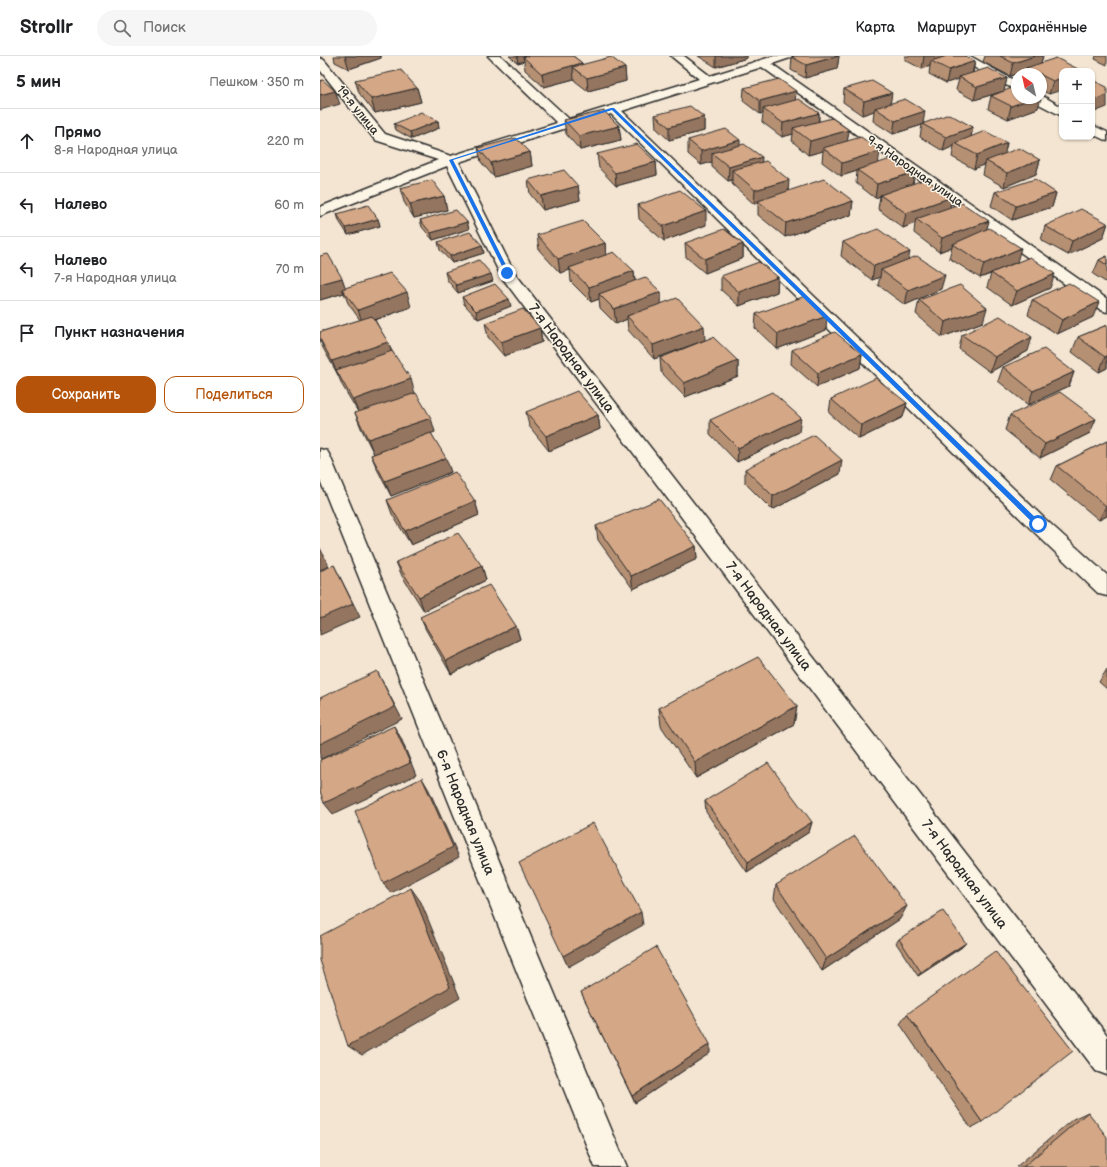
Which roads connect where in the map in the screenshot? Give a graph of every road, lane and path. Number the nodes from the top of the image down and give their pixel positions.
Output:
1 (494, 56) edge
2 (677, 56) edge
3 (786, 56) edge
4 (961, 56) edge
5 (320, 62) edge
6 (763, 63) junction
7 (708, 80) junction
8 (1011, 84) edge
9 (1047, 104) edge
10 (613, 109) junction
11 (1059, 110) edge
12 (566, 124) junction
13 (1095, 130) edge
14 (1107, 137) edge
15 (451, 160) junction
16 (320, 212) edge
17 (1107, 307) edge
18 (320, 456) edge
19 (1107, 588) edge
20 (1107, 1060) edge
21 (611, 1167) edge

1 - 12 street
2 - 7 street
3 - 6 street
4 - 8 street
5 - 15 street, 19-я улица
6 - 7 street
6 - 17 street, 9-я Народная улица
7 - 10 street
9 - 11 street
10 - 12 street
10 - 19 street
12 - 15 street
13 - 14 street
15 - 16 street
15 - 20 street, 7-я Народная улица
18 - 21 street, 6-я Народная улица

